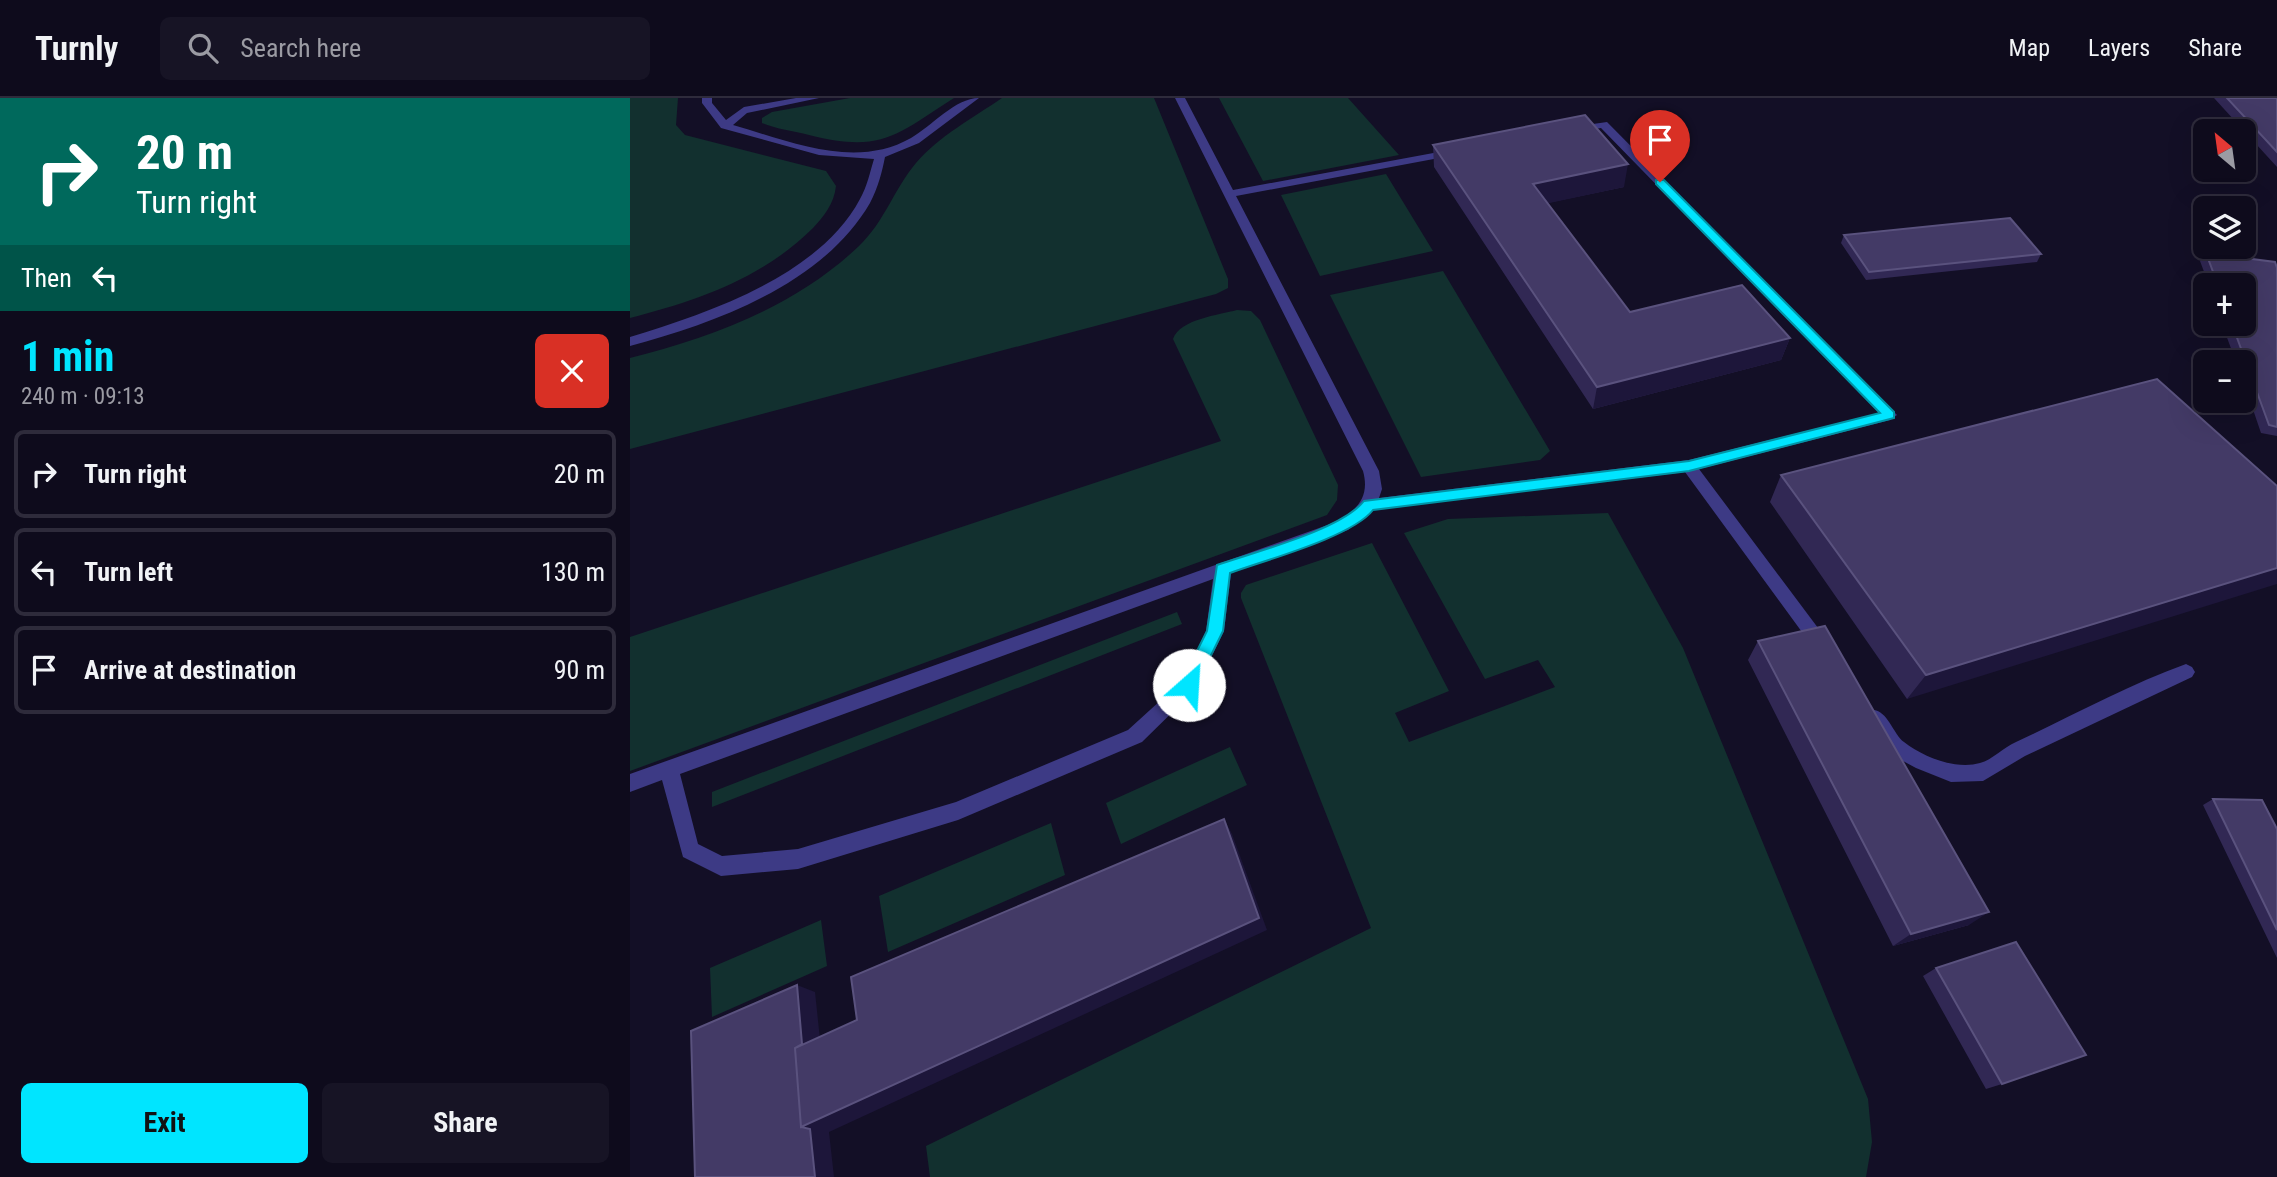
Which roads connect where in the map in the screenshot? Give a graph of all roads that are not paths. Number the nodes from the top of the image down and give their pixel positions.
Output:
1 (707, 98) edge
2 (814, 98) edge
3 (974, 98) edge
4 (1180, 98) edge
5 (724, 126) junction
6 (1563, 131) edge
7 (1469, 149) edge
8 (880, 155) junction
9 (1229, 194) junction
10 (630, 342) edge
11 (1689, 466) junction
12 (1369, 505) junction
13 (1223, 569) junction
14 (1839, 669) edge
15 (2186, 672) dead end
16 (1863, 703) edge
17 (669, 769) junction
18 (630, 783) edge

1 - 5 lane
2 - 5 lane
3 - 8 lane
4 - 9 lane
5 - 8 lane
6 - 11 lane
7 - 9 lane
8 - 10 lane
9 - 12 lane
11 - 12 lane
11 - 14 lane
12 - 13 lane
13 - 17 lane
13 - 17 lane
15 - 16 lane
17 - 18 lane

